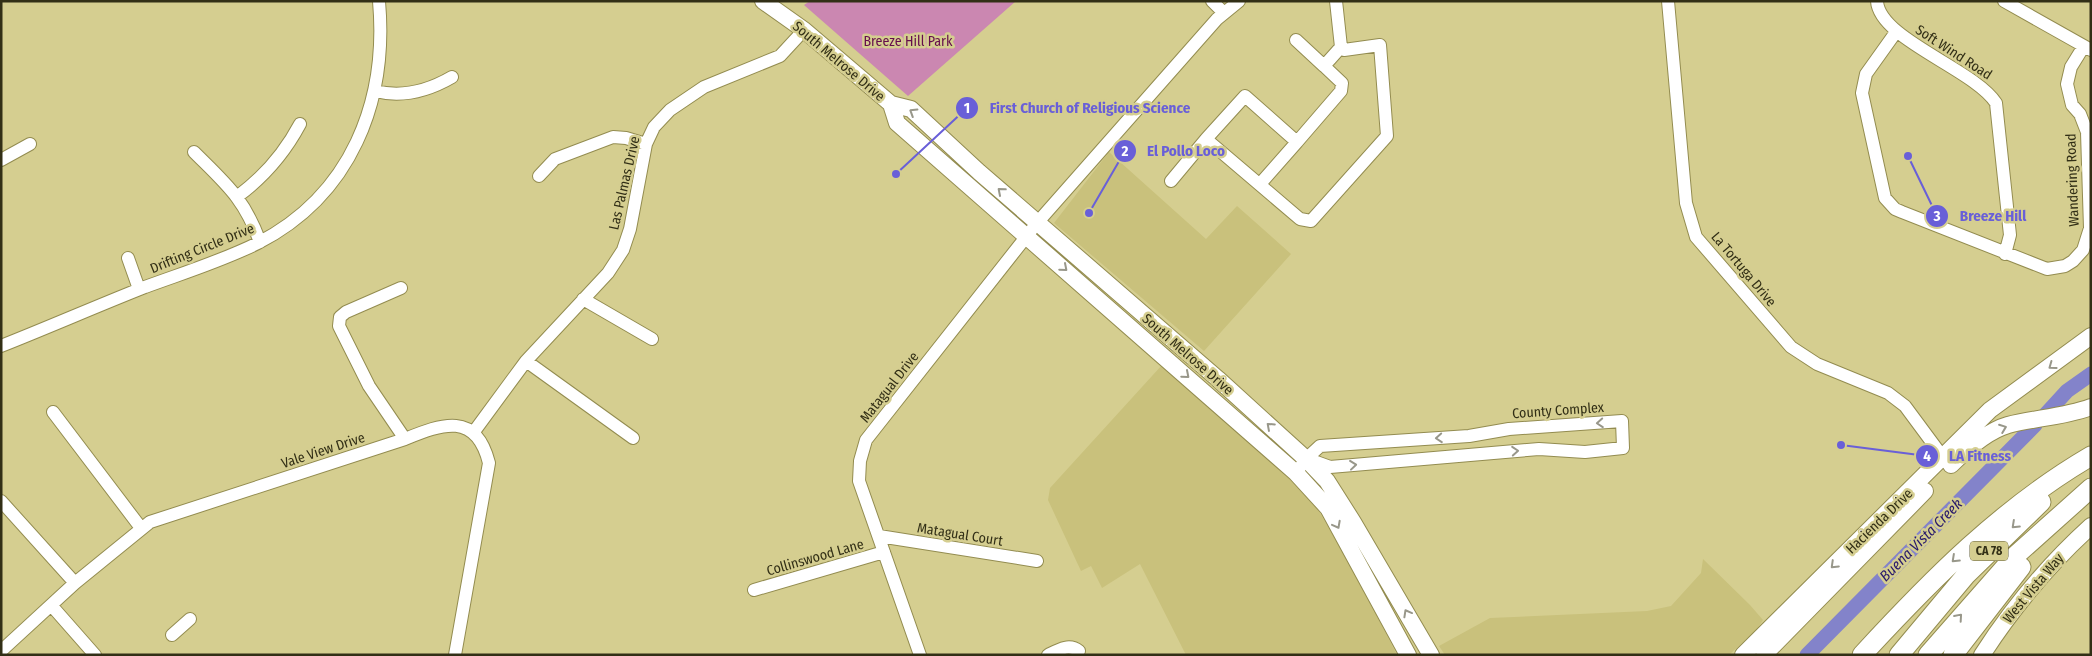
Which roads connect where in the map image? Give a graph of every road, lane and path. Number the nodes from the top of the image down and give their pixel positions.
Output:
1 (379, 1) edge
2 (763, 1) edge
3 (1212, 1) edge
4 (1239, 1) edge
5 (1336, 1) edge
6 (1668, 1) edge
7 (1877, 1) edge
8 (2004, 1) edge
9 (1224, 13) junction
10 (804, 30) junction
11 (1896, 32) junction
12 (1296, 40) dead end
13 (1341, 47) junction
14 (2087, 48) edge
15 (1324, 66) junction
16 (452, 77) dead end
17 (375, 91) junction
18 (891, 104) junction
19 (300, 124) dead end
20 (1206, 139) junction
21 (1297, 142) junction
22 (30, 144) dead end
23 (646, 144) junction
24 (194, 152) dead end
25 (1, 160) edge
26 (539, 176) dead end
27 (1171, 181) dead end
28 (1260, 184) junction
29 (238, 196) junction
30 (1038, 222) junction
31 (1027, 236) junction
32 (260, 242) junction
33 (2005, 254) junction
34 (128, 258) dead end
35 (401, 288) dead end
36 (139, 290) junction
37 (583, 299) junction
38 (2091, 336) edge
39 (652, 339) dead end
40 (1, 346) edge
41 (526, 361) junction
42 (2091, 407) edge
43 (53, 412) dead end
44 (473, 433) junction
45 (633, 438) dead end
46 (405, 439) junction
47 (2091, 457) edge
48 (1306, 459) junction
49 (1947, 462) junction
50 (1296, 473) junction
51 (2089, 489) edge
52 (1, 501) edge
53 (2091, 526) edge
54 (141, 528) junction
55 (879, 536) junction
56 (884, 552) junction
57 (1037, 561) dead end
58 (75, 582) junction
59 (754, 590) dead end
60 (51, 605) junction
61 (190, 619) dead end
62 (172, 635) dead end
63 (1079, 650) dead end
64 (1, 651) edge
65 (96, 655) edge
66 (456, 655) edge
67 (920, 655) edge
68 (1048, 655) edge
69 (1408, 655) edge
70 (1431, 655) edge
71 (1743, 655) edge
72 (1764, 655) edge
73 (1862, 655) edge
74 (1899, 655) edge
75 (1928, 655) edge
76 (1953, 655) edge
77 (1982, 655) edge

1 - 17 street, Drifting Circle Drive
2 - 10 main road, South Melrose Drive
3 - 9 street
4 - 9 street, Matagual Drive
5 - 13 street
6 - 49 street, La Tortuga Drive
7 - 11 street, Soft Wind Road
8 - 14 street
9 - 30 street, Matagual Drive
10 - 18 main road, South Melrose Drive
10 - 23 street, Las Palmas Drive
11 - 33 street, Soft Wind Road
11 - 33 street, Wandering Road
12 - 15 street
13 - 15 street
13 - 28 street
14 - 33 street, Wandering Road
15 - 21 street
16 - 17 street
17 - 32 street, Drifting Circle Drive
30 -> 18 main road, South Melrose Drive
18 - 31 main road, South Melrose Drive
19 - 29 street
20 - 21 street
20 - 27 street
20 - 28 street
21 - 28 street
22 - 25 street
23 - 26 street
23 - 37 street, Las Palmas Drive
24 - 29 street
29 - 32 street
30 - 31 street, Matagual Drive
48 -> 30 main road, South Melrose Drive
31 -> 50 main road, South Melrose Drive
31 - 55 street, Matagual Drive
32 - 36 street, Drifting Circle Drive
34 - 36 street
35 - 46 street
36 - 40 street, Drifting Circle Drive
37 - 39 street
37 - 41 street, Las Palmas Drive
38 -> 49 main road, Hacienda Drive
41 - 44 street, Las Palmas Drive
41 - 45 street
49 -> 42 main road, Hacienda Drive
43 - 54 street
44 - 46 street, Vale View Drive
44 - 66 street
46 - 54 street, Vale View Drive
47 -> 73 highway
47 -> 74 highway, CA 78
48 -> 48 street, County Complex
48 - 50 street, County Complex
70 -> 48 main road, South Melrose Drive
49 -> 71 main road, Hacienda Drive
49 - 72 main road, Hacienda Drive
50 -> 69 main road, South Melrose Drive
75 -> 51 highway, CA 78
51 - 76 highway
52 - 58 street
53 - 77 main road, West Vista Way
54 - 58 street, Vale View Drive
55 - 56 street, Matagual Drive
55 - 57 street, Matagual Court
56 - 59 street, Collinswood Lane
56 - 67 street, Matagual Drive
58 - 60 street, Vale View Drive
60 - 64 street, Vale View Drive
60 - 65 street
61 - 62 street
63 - 68 street

